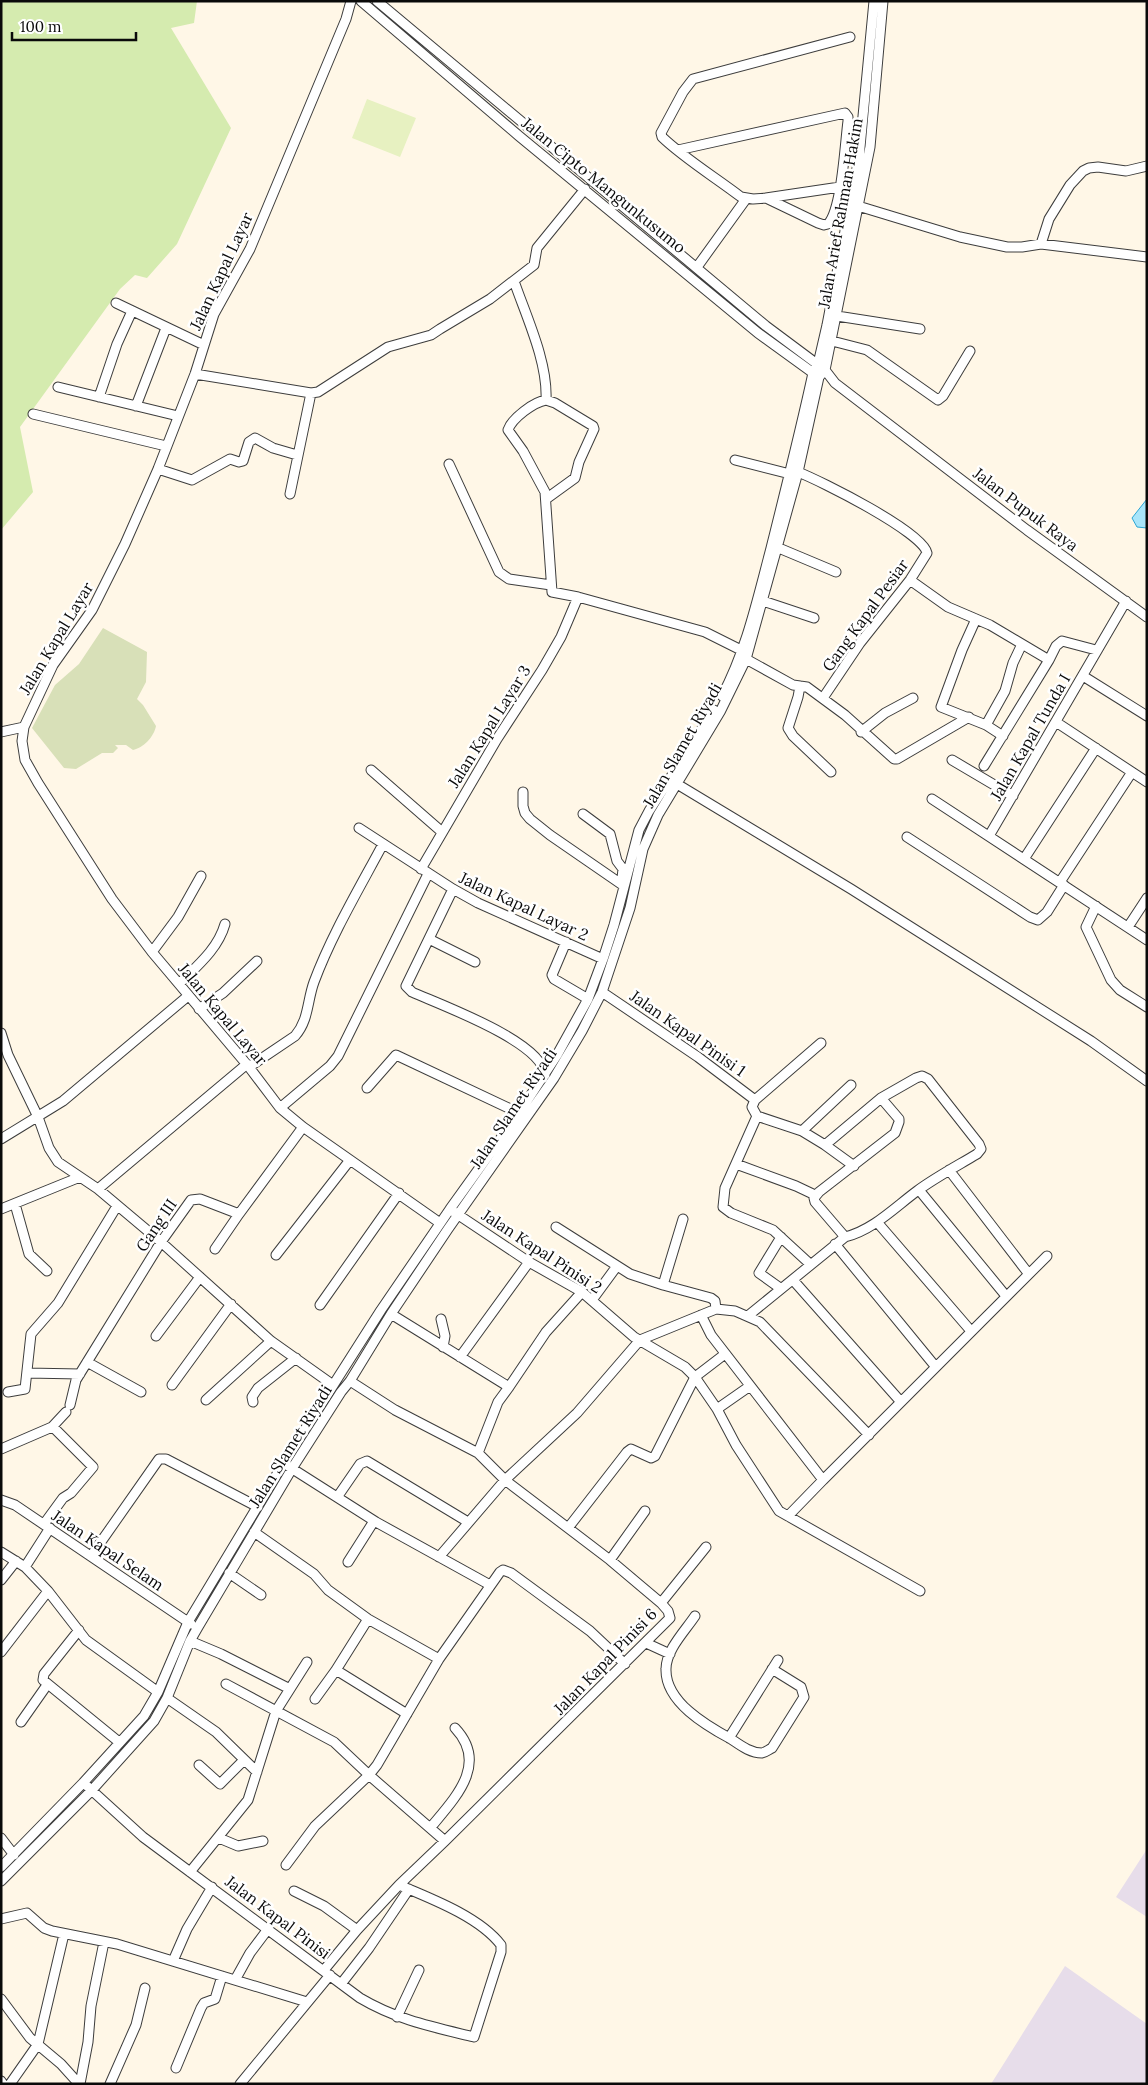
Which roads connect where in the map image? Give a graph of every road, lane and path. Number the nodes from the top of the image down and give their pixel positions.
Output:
1 (360, 1) edge
2 (377, 1) edge
3 (874, 1) edge
4 (883, 1) edge
5 (350, 5) edge
6 (850, 37) dead end
7 (678, 150) junction
8 (1147, 166) edge
9 (840, 186) junction
10 (586, 189) junction
11 (766, 198) junction
12 (746, 199) junction
13 (858, 206) junction
14 (1041, 244) junction
15 (1147, 257) edge
16 (697, 267) junction
17 (514, 281) junction
18 (116, 303) dead end
19 (132, 311) junction
20 (837, 316) junction
21 (166, 328) junction
22 (920, 329) dead end
23 (832, 342) junction
24 (204, 346) junction
25 (970, 351) dead end
26 (819, 371) junction
27 (195, 374) junction
28 (58, 387) dead end
29 (311, 393) junction
30 (99, 397) junction
31 (546, 400) junction
32 (136, 406) junction
33 (33, 414) dead end
34 (178, 416) junction
35 (888, 422) joint
36 (166, 446) junction
37 (298, 454) junction
38 (735, 460) dead end
39 (449, 464) dead end
40 (158, 469) junction
41 (794, 473) junction
42 (290, 494) dead end
43 (546, 499) junction
44 (775, 546) junction
45 (836, 572) dead end
46 (910, 580) junction
47 (551, 585) junction
48 (578, 597) junction
49 (763, 601) junction
50 (1126, 601) junction
51 (1147, 617) edge
52 (814, 618) dead end
53 (976, 619) junction
54 (1022, 644) junction
55 (1096, 652) junction
56 (744, 655) junction
57 (1049, 660) junction
58 (1083, 676) junction
59 (800, 686) junction
60 (823, 698) junction
61 (913, 698) dead end
62 (1147, 716) edge
63 (969, 717) junction
64 (1056, 722) junction
65 (986, 725) junction
66 (24, 727) junction
67 (1, 732) edge
68 (861, 732) junction
69 (1003, 736) junction
70 (1096, 748) junction
71 (952, 760) dead end
72 (984, 766) dead end
73 (371, 770) dead end
74 (831, 772) dead end
75 (1132, 772) junction
76 (1147, 782) edge
77 (678, 784) junction
78 (523, 792) dead end
79 (1013, 796) junction
80 (932, 799) dead end
81 (583, 814) dead end
82 (359, 828) dead end
83 (442, 832) junction
84 (990, 836) junction
85 (907, 837) dead end
86 (383, 844) junction
87 (1024, 859) junction
88 (425, 871) junction
89 (201, 876) dead end
90 (1062, 884) junction
91 (623, 885) junction
92 (453, 889) junction
93 (1147, 898) edge
94 (1096, 906) junction
95 (225, 924) dead end
96 (1128, 927) junction
97 (428, 939) junction
98 (1147, 940) edge
99 (566, 942) junction
100 (152, 952) junction
101 (602, 959) junction
102 (258, 961) dead end
103 (475, 962) dead end
104 (179, 984) junction
105 (602, 992) junction
106 (188, 996) junction
107 (588, 998) junction
108 (1147, 1007) edge
109 (199, 1009) junction
110 (573, 1027) junction
111 (582, 1031) junction
112 (1, 1033) edge
113 (820, 1043) dead end
114 (5, 1056) edge
115 (248, 1066) junction
116 (545, 1076) junction
117 (1147, 1081) edge
118 (851, 1085) dead end
119 (367, 1088) dead end
120 (881, 1098) junction
121 (755, 1100) junction
122 (280, 1108) junction
123 (519, 1113) junction
124 (757, 1116) junction
125 (38, 1118) junction
126 (303, 1127) junction
127 (802, 1131) junction
128 (1, 1139) edge
129 (825, 1145) junction
130 (350, 1160) junction
131 (736, 1164) junction
132 (854, 1166) junction
133 (949, 1170) junction
134 (80, 1177) junction
135 (98, 1189) junction
136 (919, 1190) junction
137 (399, 1193) junction
138 (815, 1195) junction
139 (15, 1204) junction
140 (118, 1206) junction
141 (450, 1209) junction
142 (1, 1210) edge
143 (239, 1214) junction
144 (459, 1214) junction
145 (682, 1219) dead end
146 (877, 1222) junction
147 (440, 1223) junction
148 (556, 1227) dead end
149 (781, 1237) junction
150 (845, 1237) junction
151 (161, 1242) junction
152 (835, 1244) junction
153 (215, 1249) dead end
154 (276, 1255) dead end
155 (1047, 1256) dead end
156 (529, 1262) junction
157 (810, 1264) junction
158 (618, 1266) junction
159 (47, 1271) dead end
160 (1028, 1273) junction
161 (200, 1277) junction
162 (793, 1280) junction
163 (663, 1285) junction
164 (780, 1288) junction
165 (582, 1292) junction
166 (1006, 1296) junction
167 (592, 1300) junction
168 (231, 1304) junction
169 (320, 1305) dead end
170 (716, 1309) junction
171 (391, 1314) junction
172 (701, 1315) junction
173 (749, 1315) junction
174 (441, 1319) dead end
175 (971, 1331) junction
176 (156, 1336) dead end
177 (640, 1340) junction
178 (271, 1341) junction
179 (443, 1348) junction
180 (725, 1354) junction
181 (460, 1357) junction
182 (296, 1358) junction
183 (87, 1362) junction
184 (935, 1366) junction
185 (27, 1373) junction
186 (80, 1374) junction
187 (695, 1377) junction
188 (350, 1381) junction
189 (172, 1385) dead end
190 (333, 1385) junction
191 (750, 1386) junction
192 (509, 1387) junction
193 (8, 1392) dead end
194 (142, 1392) dead end
195 (206, 1400) dead end
196 (253, 1402) dead end
197 (901, 1402) junction
198 (717, 1409) junction
199 (53, 1427) junction
200 (869, 1435) junction
201 (1, 1449) edge
202 (478, 1453) junction
203 (284, 1464) junction
204 (293, 1467) junction
205 (505, 1480) junction
206 (823, 1480) junction
207 (338, 1496) junction
208 (1, 1500) edge
209 (258, 1507) junction
210 (645, 1511) dead end
211 (788, 1516) junction
212 (374, 1520) junction
213 (468, 1522) junction
214 (47, 1526) junction
215 (568, 1528) junction
216 (254, 1532) junction
217 (706, 1547) dead end
218 (1, 1552) edge
219 (91, 1556) junction
220 (439, 1557) junction
221 (610, 1560) junction
222 (16, 1561) junction
223 (348, 1562) dead end
224 (25, 1567) junction
225 (229, 1573) junction
226 (1, 1580) edge
227 (490, 1584) junction
228 (48, 1591) junction
229 (920, 1591) dead end
230 (261, 1595) dead end
231 (661, 1603) junction
232 (695, 1616) dead end
233 (368, 1619) junction
234 (188, 1622) junction
235 (198, 1627) junction
236 (79, 1630) junction
237 (190, 1641) junction
238 (646, 1643) junction
239 (1, 1652) edge
240 (670, 1654) junction
241 (439, 1659) junction
242 (778, 1660) dead end
243 (307, 1662) dead end
244 (625, 1664) junction
245 (772, 1669) junction
246 (336, 1670) junction
247 (226, 1684) dead end
248 (47, 1685) junction
249 (290, 1689) junction
250 (158, 1692) junction
251 (167, 1698) junction
252 (315, 1699) dead end
253 (276, 1711) junction
254 (407, 1714) junction
255 (21, 1722) dead end
256 (454, 1728) dead end
257 (728, 1738) junction
258 (119, 1742) junction
259 (244, 1760) junction
260 (199, 1765) dead end
261 (257, 1772) junction
262 (369, 1775) junction
263 (83, 1783) junction
264 (92, 1790) junction
265 (431, 1827) junction
266 (1, 1838) edge
267 (219, 1838) junction
268 (263, 1841) dead end
269 (445, 1841) junction
270 (14, 1855) junction
271 (286, 1865) dead end
272 (1, 1867) edge
273 (190, 1872) junction
274 (1, 1881) edge
275 (399, 1885) junction
276 (212, 1887) junction
277 (409, 1889) junction
278 (294, 1891) dead end
279 (1, 1919) edge
280 (268, 1929) junction
281 (357, 1930) junction
282 (64, 1934) junction
283 (104, 1942) junction
284 (173, 1961) junction
285 (419, 1970) dead end
286 (327, 1973) junction
287 (222, 1976) junction
288 (235, 1980) junction
289 (341, 1984) junction
290 (145, 1988) dead end
291 (1, 1999) edge
292 (307, 2002) junction
293 (397, 2017) junction
294 (38, 2044) junction
295 (176, 2068) dead end
296 (10, 2084) edge
297 (79, 2084) edge
298 (110, 2084) edge
299 (240, 2084) edge

1 - 5 street
1 - 10 street, Jalan Cipto Mangunkusumo
2 - 16 street, Jalan Cipto Mangunkusumo
3 - 26 street, Jalan Arief Rahman Hakim
4 - 13 street, Jalan Arief Rahman Hakim
5 - 24 street, Jalan Kapal Layar
6 - 7 street
7 - 9 street
7 - 12 street
8 - 14 street
9 - 11 street
9 - 11 street
10 - 17 street
10 - 26 street, Jalan Cipto Mangunkusumo
11 - 12 street
12 - 16 street
13 - 14 street
13 - 20 street, Jalan Arief Rahman Hakim
14 - 15 street
16 - 26 street, Jalan Cipto Mangunkusumo
17 - 29 street
17 - 31 street
18 - 19 street
19 - 21 street
19 - 30 street
20 - 22 street
20 - 23 street, Jalan Arief Rahman Hakim
21 - 24 street
21 - 32 street
23 - 25 street
23 - 26 street, Jalan Arief Rahman Hakim
24 - 27 street, Jalan Kapal Layar
26 - 35 street, Jalan Cipto Mangunkusumo
26 - 41 street, Jalan Slamet Riyadi
27 - 29 street
27 - 34 street, Jalan Kapal Layar
28 - 30 street
29 - 37 street
30 - 32 street
31 - 43 street
31 - 43 street
32 - 34 street
33 - 36 street
34 - 36 street, Jalan Kapal Layar
35 - 50 street, Jalan Pupuk Raya
36 - 40 street, Jalan Kapal Layar
37 - 40 street
37 - 42 street
38 - 41 street
39 - 47 street
40 - 66 street, Jalan Kapal Layar
41 - 44 street, Jalan Slamet Riyadi
41 - 46 street, Gang Kapal Pesiar
43 - 47 street
44 - 45 street
44 - 49 street, Jalan Slamet Riyadi
44 - 56 street, Jalan Slamet Riyadi
46 - 53 street
46 - 60 street, Gang Kapal Pesiar
47 - 48 street
48 - 56 street
48 - 83 street, Jalan Kapal Layar 3
49 - 52 street
49 - 56 street, Jalan Slamet Riyadi
50 - 51 street, Jalan Pupuk Raya
50 - 55 street, Jalan Kapal Tunda I
53 - 54 street
53 - 63 street
54 - 57 street
54 - 65 street
55 - 57 street
55 - 58 street, Jalan Kapal Tunda I
56 - 59 street
56 - 77 street, Jalan Slamet Riyadi
56 - 91 street, Jalan Slamet Riyadi
57 - 69 street
58 - 62 street
58 - 64 street, Jalan Kapal Tunda I
59 - 60 street
59 - 74 street
60 - 68 street
61 - 68 street
63 - 65 street
63 - 68 street
64 - 70 street
64 - 79 street, Jalan Kapal Tunda I
65 - 69 street
66 - 67 street
66 - 100 street, Jalan Kapal Layar
69 - 72 street
70 - 75 street
70 - 87 street
71 - 79 street
73 - 83 street
75 - 76 street
75 - 90 street
77 - 105 street, Jalan Slamet Riyadi
77 - 117 street
78 - 91 street
79 - 84 street, Jalan Kapal Tunda I
80 - 84 street
81 - 91 street
82 - 86 street, Jalan Kapal Layar 2
83 - 88 street, Jalan Kapal Layar 3
84 - 87 street
85 - 90 street
86 - 88 street, Jalan Kapal Layar 2
86 - 115 street
87 - 90 street
88 - 92 street, Jalan Kapal Layar 2
88 - 122 street, Jalan Kapal Layar 3
89 - 100 street
90 - 94 street
91 - 101 street, Jalan Slamet Riyadi
92 - 97 street
92 - 99 street, Jalan Kapal Layar 2
93 - 96 street
94 - 96 street
94 - 108 street
95 - 104 street
96 - 98 street
97 - 103 street
97 - 116 street
99 - 101 street, Jalan Kapal Layar 2
99 - 107 street
100 - 104 street, Jalan Kapal Layar
101 - 107 street, Jalan Slamet Riyadi
102 - 109 street
104 - 106 street, Jalan Kapal Layar
105 - 111 street, Jalan Slamet Riyadi
105 - 121 street, Jalan Kapal Pinisi 1
106 - 109 street, Jalan Kapal Layar
106 - 125 street
107 - 110 street, Jalan Slamet Riyadi
109 - 115 street, Jalan Kapal Layar
110 - 111 street
110 - 116 street, Jalan Slamet Riyadi
111 - 144 street, Jalan Slamet Riyadi
112 - 114 street
113 - 121 street
114 - 125 street
115 - 122 street, Jalan Kapal Layar
115 - 135 street
116 - 123 street, Jalan Slamet Riyadi
118 - 127 street
119 - 123 street
120 - 129 street
120 - 132 street
120 - 133 street
121 - 124 street
122 - 126 street, Jalan Kapal Layar
123 - 141 street, Jalan Slamet Riyadi
124 - 127 street
124 - 131 street
125 - 128 street
125 - 134 street
126 - 130 street, Jalan Kapal Layar
126 - 143 street
127 - 129 street
129 - 132 street
130 - 137 street, Jalan Kapal Layar
130 - 154 street
131 - 138 street
131 - 149 street
132 - 138 street
133 - 136 street
133 - 160 street
134 - 135 street
134 - 139 street
135 - 140 street
136 - 146 street
136 - 166 street
137 - 147 street, Jalan Kapal Layar
137 - 169 street
138 - 150 street
139 - 142 street
139 - 159 street
140 - 151 street
140 - 185 street
141 - 144 street, Jalan Kapal Pinisi 2
141 - 147 street, Jalan Slamet Riyadi
143 - 151 street, Gang III
143 - 153 street
144 - 156 street, Jalan Kapal Pinisi 2
144 - 171 street, Jalan Slamet Riyadi
145 - 163 street
146 - 150 street
146 - 175 street
147 - 190 street, Jalan Slamet Riyadi
148 - 158 street
149 - 157 street
149 - 164 street
150 - 152 street
151 - 161 street
151 - 183 street, Gang III
152 - 157 street
152 - 184 street
155 - 160 street
156 - 165 street, Jalan Kapal Pinisi 2
156 - 181 street
157 - 162 street
158 - 163 street
158 - 167 street
160 - 166 street
161 - 168 street
161 - 176 street
162 - 164 street
162 - 197 street
163 - 170 street
164 - 173 street
165 - 167 street, Jalan Kapal Pinisi 2
165 - 192 street
166 - 175 street
167 - 177 street, Jalan Kapal Pinisi 2
168 - 178 street
168 - 189 street
170 - 172 street
170 - 173 street
171 - 179 street
171 - 188 street, Jalan Slamet Riyadi
172 - 177 street
172 - 180 street
173 - 200 street
174 - 179 street
175 - 184 street
177 - 187 street, Jalan Kapal Pinisi 2
177 - 205 street
178 - 182 street
178 - 195 street
179 - 181 street
180 - 187 street
180 - 191 street
181 - 192 street
182 - 190 street
182 - 196 street
183 - 186 street, Gang III
183 - 194 street
184 - 197 street
185 - 186 street
185 - 193 street
186 - 199 street, Gang III
187 - 198 street, Jalan Kapal Pinisi 2
187 - 215 street
188 - 202 street, Jalan Kapal Pinisi 6
188 - 204 street, Jalan Slamet Riyadi
190 - 203 street, Jalan Slamet Riyadi
191 - 198 street
191 - 206 street
192 - 202 street
197 - 200 street
198 - 211 street, Jalan Kapal Pinisi 2
199 - 201 street
199 - 214 street
200 - 206 street
202 - 205 street, Jalan Kapal Pinisi 6
203 - 204 street
203 - 209 street, Jalan Slamet Riyadi
204 - 207 street
204 - 216 street, Jalan Slamet Riyadi
205 - 213 street
205 - 215 street, Jalan Kapal Pinisi 6
206 - 211 street
207 - 212 street
207 - 213 street
208 - 214 street, Jalan Kapal Selam
209 - 219 street
209 - 234 street, Jalan Slamet Riyadi
210 - 221 street
211 - 229 street, Jalan Kapal Pinisi 2
212 - 220 street
212 - 223 street
213 - 220 street
214 - 219 street, Jalan Kapal Selam
214 - 224 street
215 - 221 street, Jalan Kapal Pinisi 6
216 - 225 street, Jalan Slamet Riyadi
216 - 233 street
217 - 231 street
218 - 222 street
219 - 234 street, Jalan Kapal Selam
220 - 227 street
221 - 231 street, Jalan Kapal Pinisi 6
222 - 224 street
222 - 226 street
224 - 228 street
225 - 230 street
225 - 235 street, Jalan Slamet Riyadi
227 - 241 street
227 - 244 street
228 - 236 street
228 - 239 street
231 - 238 street, Jalan Kapal Pinisi 6
232 - 240 street
233 - 241 street
233 - 246 street
234 - 235 street, Jalan Kapal Selam
234 - 250 street, Jalan Slamet Riyadi
235 - 237 street, Jalan Slamet Riyadi
236 - 248 street
236 - 250 street
237 - 249 street
237 - 251 street, Jalan Slamet Riyadi
238 - 240 street
238 - 244 street, Jalan Kapal Pinisi 6
240 - 257 street
241 - 254 street
242 - 245 street
243 - 249 street
244 - 269 street, Jalan Kapal Pinisi 6
245 - 257 street
245 - 257 street
246 - 252 street
246 - 254 street
247 - 253 street
248 - 255 street
248 - 258 street
249 - 253 street
250 - 258 street, Jalan Slamet Riyadi
251 - 259 street
251 - 264 street, Jalan Slamet Riyadi
253 - 261 street
253 - 262 street
254 - 262 street
256 - 265 street
258 - 263 street, Jalan Slamet Riyadi
259 - 260 street
259 - 261 street
261 - 267 street
262 - 265 street
262 - 271 street
263 - 264 street, Jalan Kapal Pinisi
263 - 270 street, Jalan Slamet Riyadi
264 - 273 street, Jalan Kapal Pinisi
264 - 274 street, Jalan Slamet Riyadi
265 - 269 street
266 - 270 street
267 - 268 street
267 - 273 street
269 - 275 street, Jalan Kapal Pinisi 6
270 - 272 street, Jalan Slamet Riyadi
273 - 276 street, Jalan Kapal Pinisi
275 - 277 street
275 - 281 street, Jalan Kapal Pinisi 6
276 - 280 street, Jalan Kapal Pinisi
276 - 284 street
277 - 289 street
277 - 293 street, Jalan Kapal Pinisi
278 - 281 street
279 - 282 street
280 - 286 street, Jalan Kapal Pinisi
280 - 288 street
281 - 286 street, Jalan Kapal Pinisi 6
282 - 283 street
282 - 294 street
283 - 284 street
283 - 297 street
284 - 287 street
285 - 293 street
286 - 289 street, Jalan Kapal Pinisi
286 - 292 street, Jalan Kapal Pinisi 6
287 - 288 street
287 - 295 street
288 - 292 street
289 - 293 street, Jalan Kapal Pinisi
290 - 298 street
291 - 294 street
292 - 299 street, Jalan Kapal Pinisi 6
294 - 296 street
294 - 297 street

